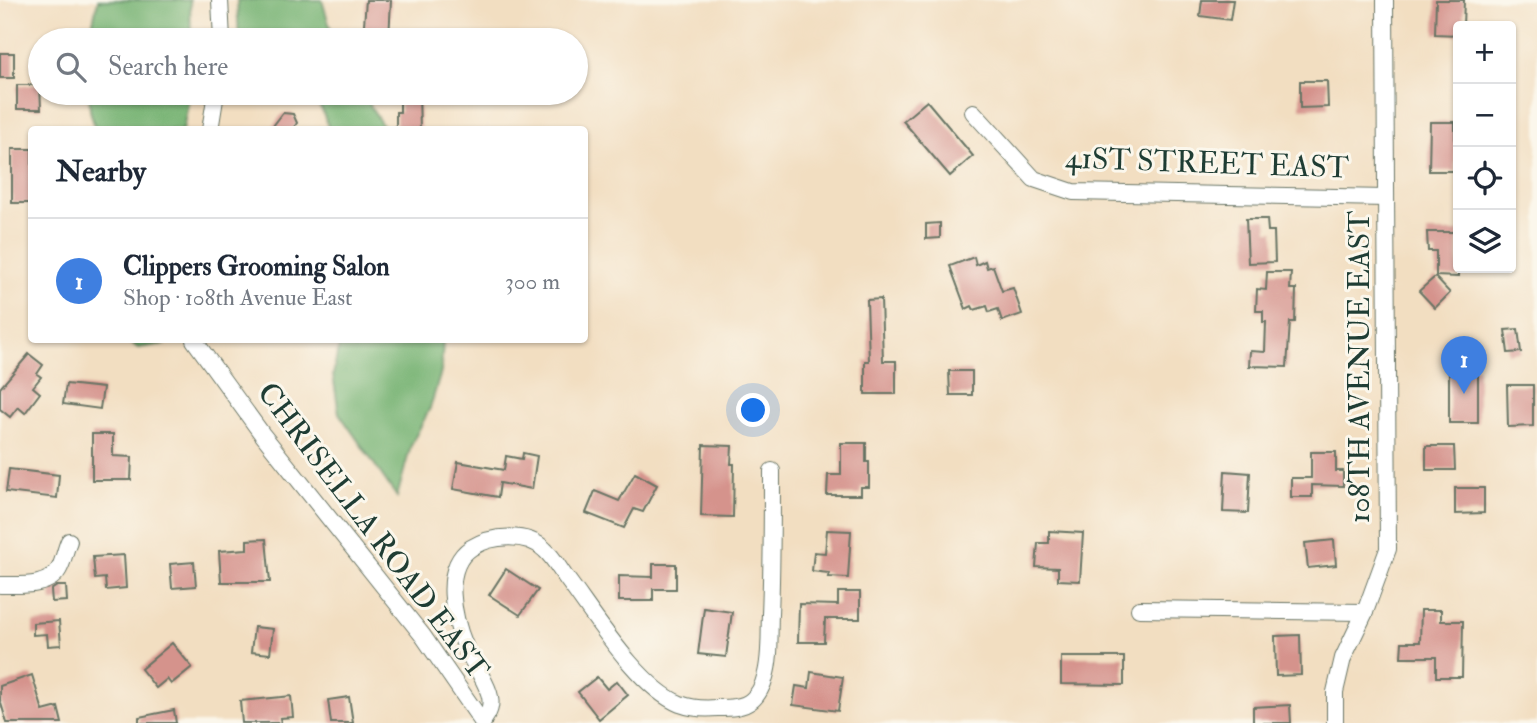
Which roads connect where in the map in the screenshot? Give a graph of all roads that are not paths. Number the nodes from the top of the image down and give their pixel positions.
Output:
1 (220, 0) edge
2 (1385, 0) edge
3 (221, 28) edge
4 (214, 105) edge
5 (973, 112) dead end
6 (211, 126) edge
7 (1386, 198) junction
8 (196, 343) edge
9 (772, 471) dead end
10 (68, 541) dead end
11 (0, 585) edge
12 (1139, 609) dead end
13 (1365, 612) junction
14 (482, 723) edge
15 (1335, 723) edge

1 - 3 street
2 - 7 street, 108TH AVENUE EAST
4 - 6 street
5 - 7 street, 41ST STREET EAST
7 - 13 street, 108TH AVENUE EAST
8 - 14 street, CHRISELLA ROAD EAST
9 - 14 street
10 - 11 street
12 - 13 street
13 - 15 street, 108TH AVENUE EAST

